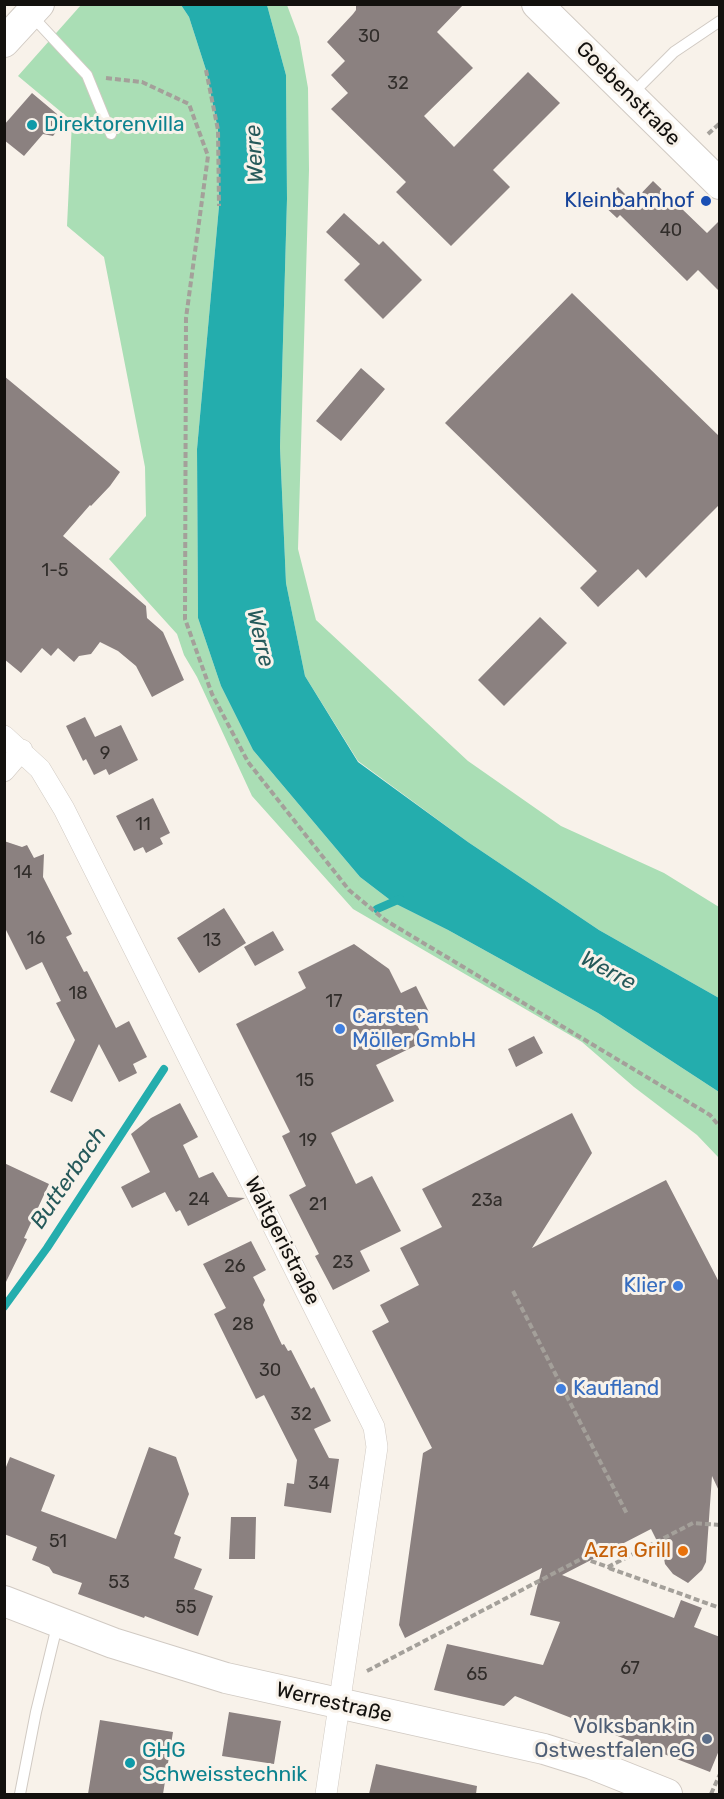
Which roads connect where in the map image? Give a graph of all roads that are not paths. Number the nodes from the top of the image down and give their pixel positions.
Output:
1 (537, 4) edge
2 (34, 9) edge
3 (720, 21) edge
4 (4, 42) edge
5 (629, 96) junction
6 (111, 134) dead end
7 (720, 184) edge
8 (4, 736) edge
9 (22, 750) junction
10 (4, 771) edge
11 (4, 1601) edge
12 (58, 1622) junction
13 (341, 1694) junction
14 (20, 1794) edge
15 (326, 1794) edge
16 (667, 1794) edge

1 - 5 main road, Goebenstraße
2 - 4 main road
2 - 6 lane
3 - 5 lane
5 - 7 main road, Goebenstraße
8 - 9 street, Waltgeristraße
9 - 10 street
9 - 13 street, Waltgeristraße
11 - 12 main road, Werrestraße
12 - 13 main road, Werrestraße
12 - 14 lane
13 - 15 street, Waltgeristraße
13 - 16 main road, Werrestraße

